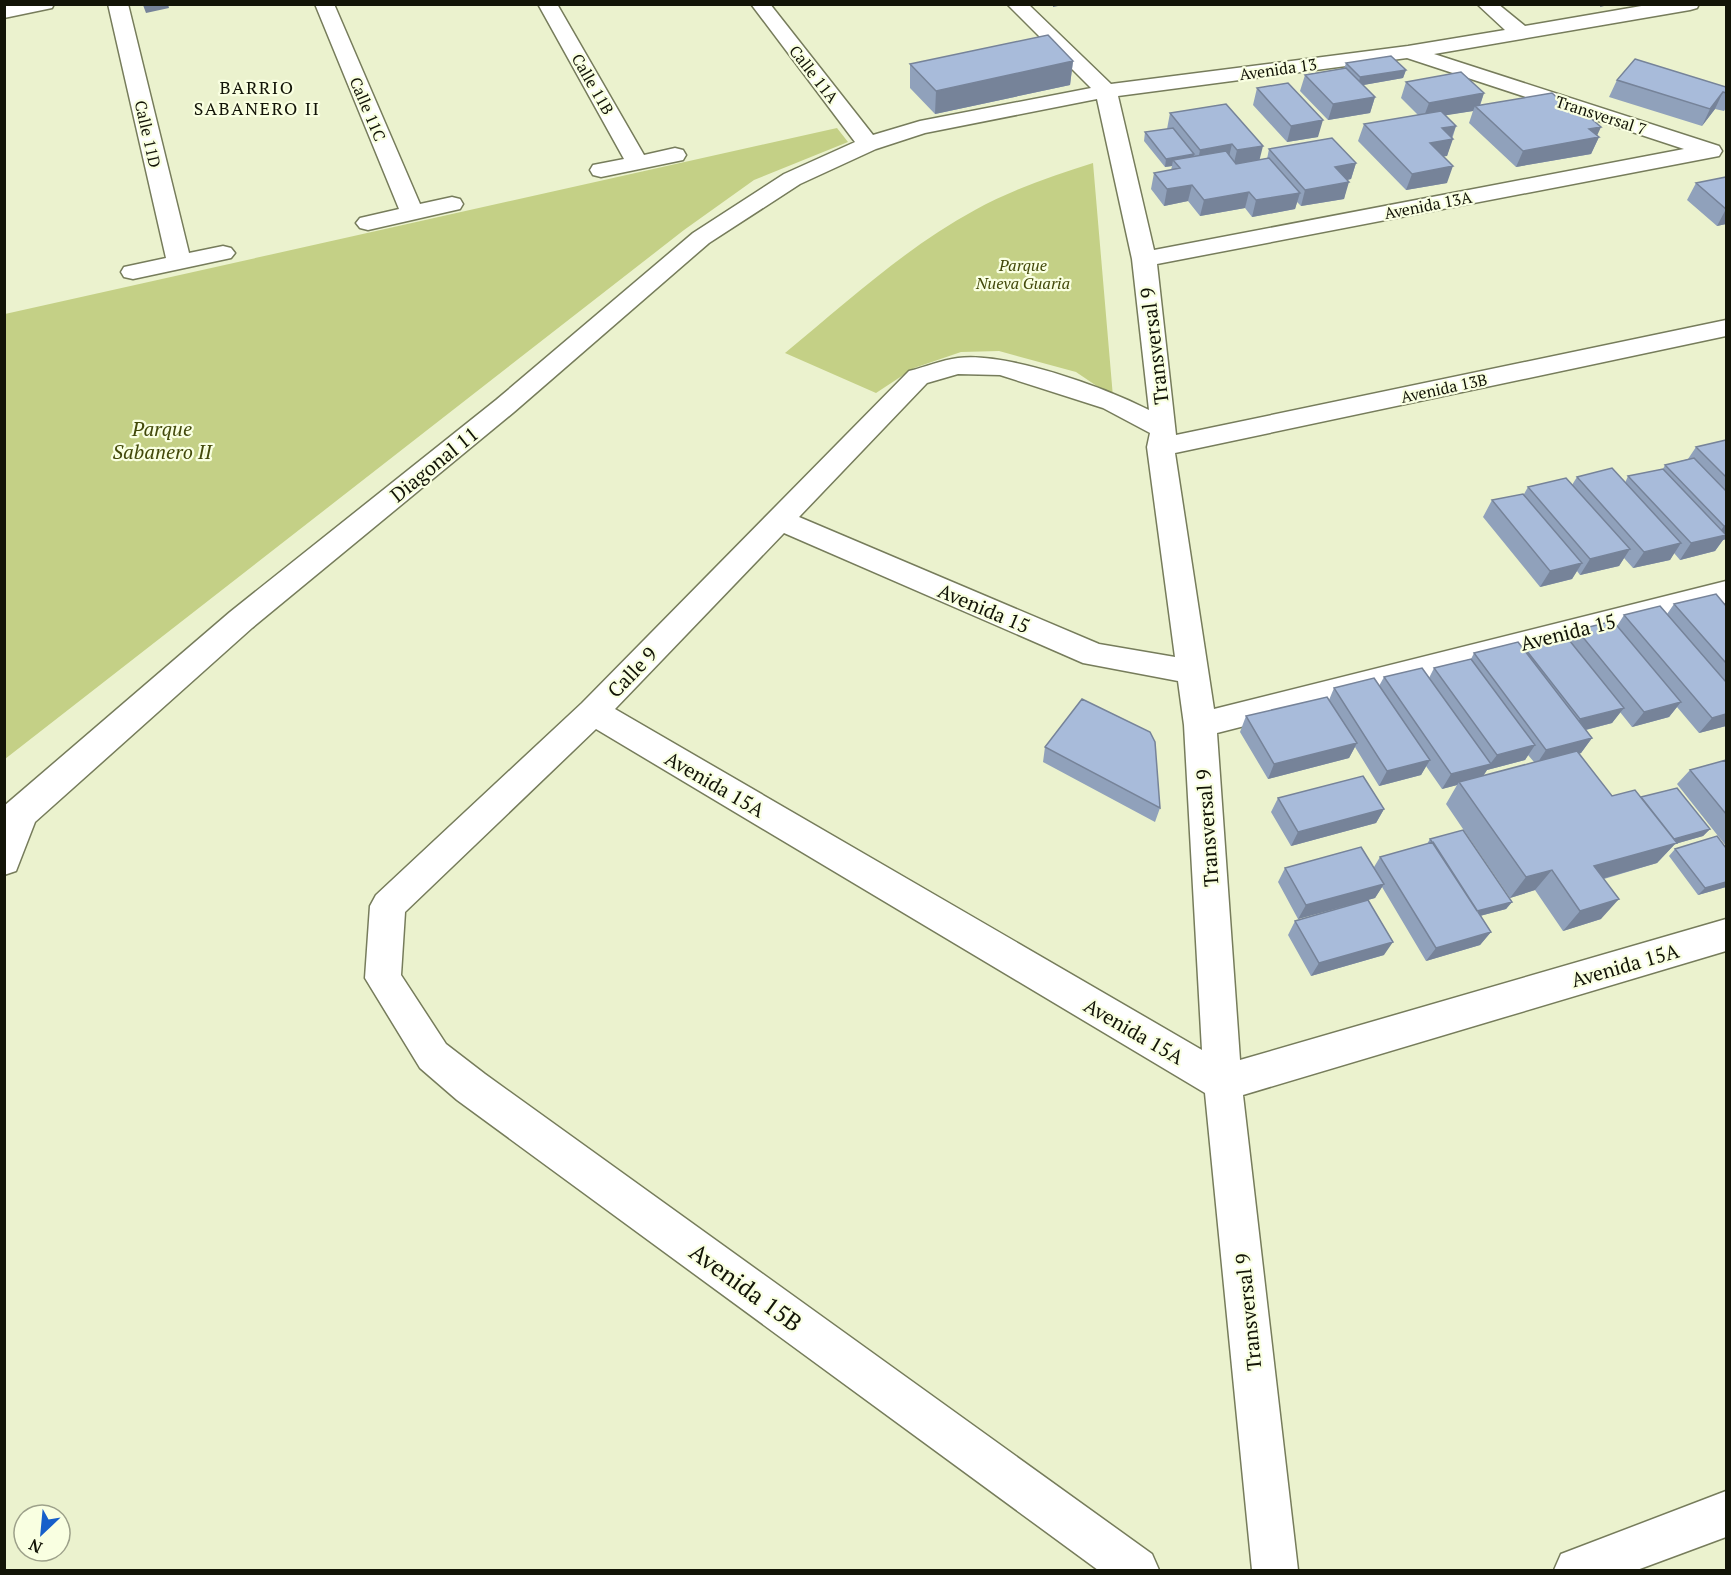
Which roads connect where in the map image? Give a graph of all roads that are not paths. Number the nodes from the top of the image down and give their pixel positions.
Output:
1 (45, 4) edge
2 (118, 4) edge
3 (324, 4) edge
4 (547, 4) edge
5 (760, 4) edge
6 (1016, 4) edge
7 (1486, 4) edge
8 (1690, 4) edge
9 (4, 12) edge
10 (1522, 34) junction
11 (1408, 52) junction
12 (1106, 92) junction
13 (868, 144) junction
14 (1719, 153) edge
15 (675, 155) dead end
16 (638, 163) junction
17 (601, 170) dead end
18 (452, 204) dead end
19 (412, 213) junction
20 (368, 223) dead end
21 (223, 253) dead end
22 (1144, 259) junction
23 (179, 263) junction
24 (133, 272) dead end
25 (1726, 328) edge
26 (1163, 438) junction
27 (781, 520) junction
28 (1726, 593) edge
29 (1193, 672) junction
30 (593, 712) junction
31 (1200, 725) junction
32 (13, 817) edge
33 (4, 861) edge
34 (1726, 935) edge
35 (383, 978) joint
36 (1224, 1083) junction
37 (1726, 1514) edge
38 (1136, 1570) edge
39 (1275, 1570) edge
40 (1577, 1570) edge

1 - 9 street
2 - 23 street, Calle 11D
3 - 19 street, Calle 11C
4 - 16 street, Calle 11B
5 - 13 street, Calle 11A
6 - 12 street
7 - 10 street
8 - 10 street, Avenida 13
10 - 11 street, Avenida 13
11 - 12 street, Avenida 13
11 - 14 street, Transversal 7
12 - 13 street, Avenida 13
12 - 22 street, Transversal 9
13 - 32 street, Diagonal 11
14 - 22 street, Avenida 13A
15 - 16 street
16 - 17 street
18 - 19 street
19 - 20 street
21 - 23 street
22 - 26 street, Transversal 9
23 - 24 street
25 - 26 street, Avenida 13B
26 - 27 street, Calle 9
26 - 29 street, Transversal 9
27 - 29 street, Avenida 15
27 - 30 street, Calle 9
28 - 31 street, Avenida 15
29 - 31 street, Transversal 9
30 - 35 street, Calle 9
30 - 36 street, Avenida 15A
31 - 36 street, Transversal 9
32 - 33 street
34 - 36 street, Avenida 15A
35 - 38 street, Avenida 15B
36 - 39 street, Transversal 9
37 - 40 street

